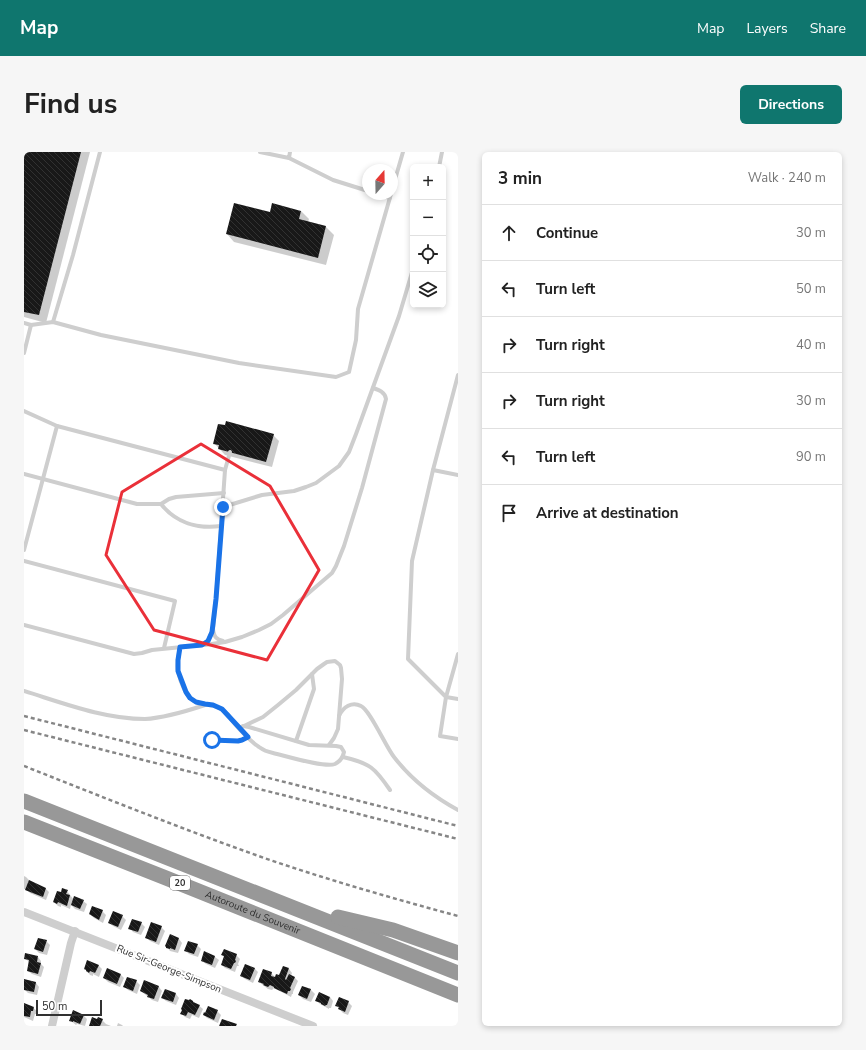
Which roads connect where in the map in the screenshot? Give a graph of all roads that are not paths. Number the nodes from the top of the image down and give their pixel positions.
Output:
1 (100, 152) edge
2 (260, 152) edge
3 (290, 152) edge
4 (403, 152) edge
5 (442, 152) edge
6 (289, 158) junction
7 (440, 164) edge
8 (398, 169) edge
9 (362, 189) edge
10 (389, 200) edge
11 (412, 272) edge
12 (53, 322) junction
13 (24, 323) edge
14 (31, 325) junction
15 (24, 353) edge
16 (458, 375) edge
17 (373, 388) junction
18 (24, 411) edge
19 (57, 426) junction
20 (230, 452) dead end
21 (225, 470) junction
22 (433, 470) junction
23 (24, 474) edge
24 (458, 475) edge
25 (43, 480) junction
26 (224, 493) junction
27 (161, 504) junction
28 (223, 507) junction
29 (221, 526) junction
30 (24, 550) edge
31 (24, 562) edge
32 (24, 625) edge
33 (213, 629) junction
34 (225, 642) junction
35 (202, 645) junction
36 (180, 647) junction
37 (164, 648) junction
38 (458, 654) edge
39 (312, 674) junction
40 (24, 691) edge
41 (446, 697) junction
42 (458, 699) edge
43 (205, 704) junction
44 (338, 720) junction
45 (241, 727) junction
46 (248, 737) junction
47 (458, 739) edge
48 (212, 740) dead end
49 (296, 741) junction
50 (329, 745) junction
51 (343, 756) junction
52 (390, 790) dead end
53 (24, 801) edge
54 (458, 810) edge
55 (24, 822) edge
56 (287, 905) junction
57 (24, 912) edge
58 (75, 932) junction
59 (458, 953) edge
60 (458, 973) edge
61 (458, 995) edge
62 (52, 1026) edge
63 (313, 1026) edge

1 - 12 lane
2 - 6 lane
3 - 6 lane
4 - 8 lane
5 - 7 lane
6 - 9 lane
10 - 12 lane
11 - 17 lane
12 - 14 lane
13 - 14 lane
14 - 15 lane
16 - 22 lane
17 - 28 lane
17 - 34 lane
18 - 19 lane
19 - 21 lane
19 - 25 lane
20 - 21 lane
21 - 26 lane
22 - 24 lane
22 - 41 lane
23 - 25 lane
25 - 27 lane
25 - 30 lane
26 - 27 lane
26 - 28 lane
27 - 29 lane
28 - 29 lane
29 - 33 lane
31 - 37 lane
32 - 37 lane
33 - 34 lane
33 - 35 lane
34 - 35 lane
35 - 36 lane
36 - 37 lane
36 - 43 lane
38 - 41 lane
39 - 44 lane
39 - 45 lane
39 - 49 lane
40 - 43 lane
41 - 42 lane
41 - 47 lane
43 - 45 lane
44 - 50 lane
44 - 54 lane
45 - 46 lane
45 - 49 lane
46 - 48 lane
46 - 51 lane
49 - 50 lane
50 - 51 lane
51 - 52 lane
53 - 56 highway, Autoroute du Souvenir / 20
55 - 61 highway, Autoroute du Souvenir / 20
56 - 59 highway
56 - 60 highway, Autoroute du Souvenir / 20
57 - 58 street, Rue Sir-George-Simpson
58 - 62 street
58 - 63 street, Rue Sir-George-Simpson

